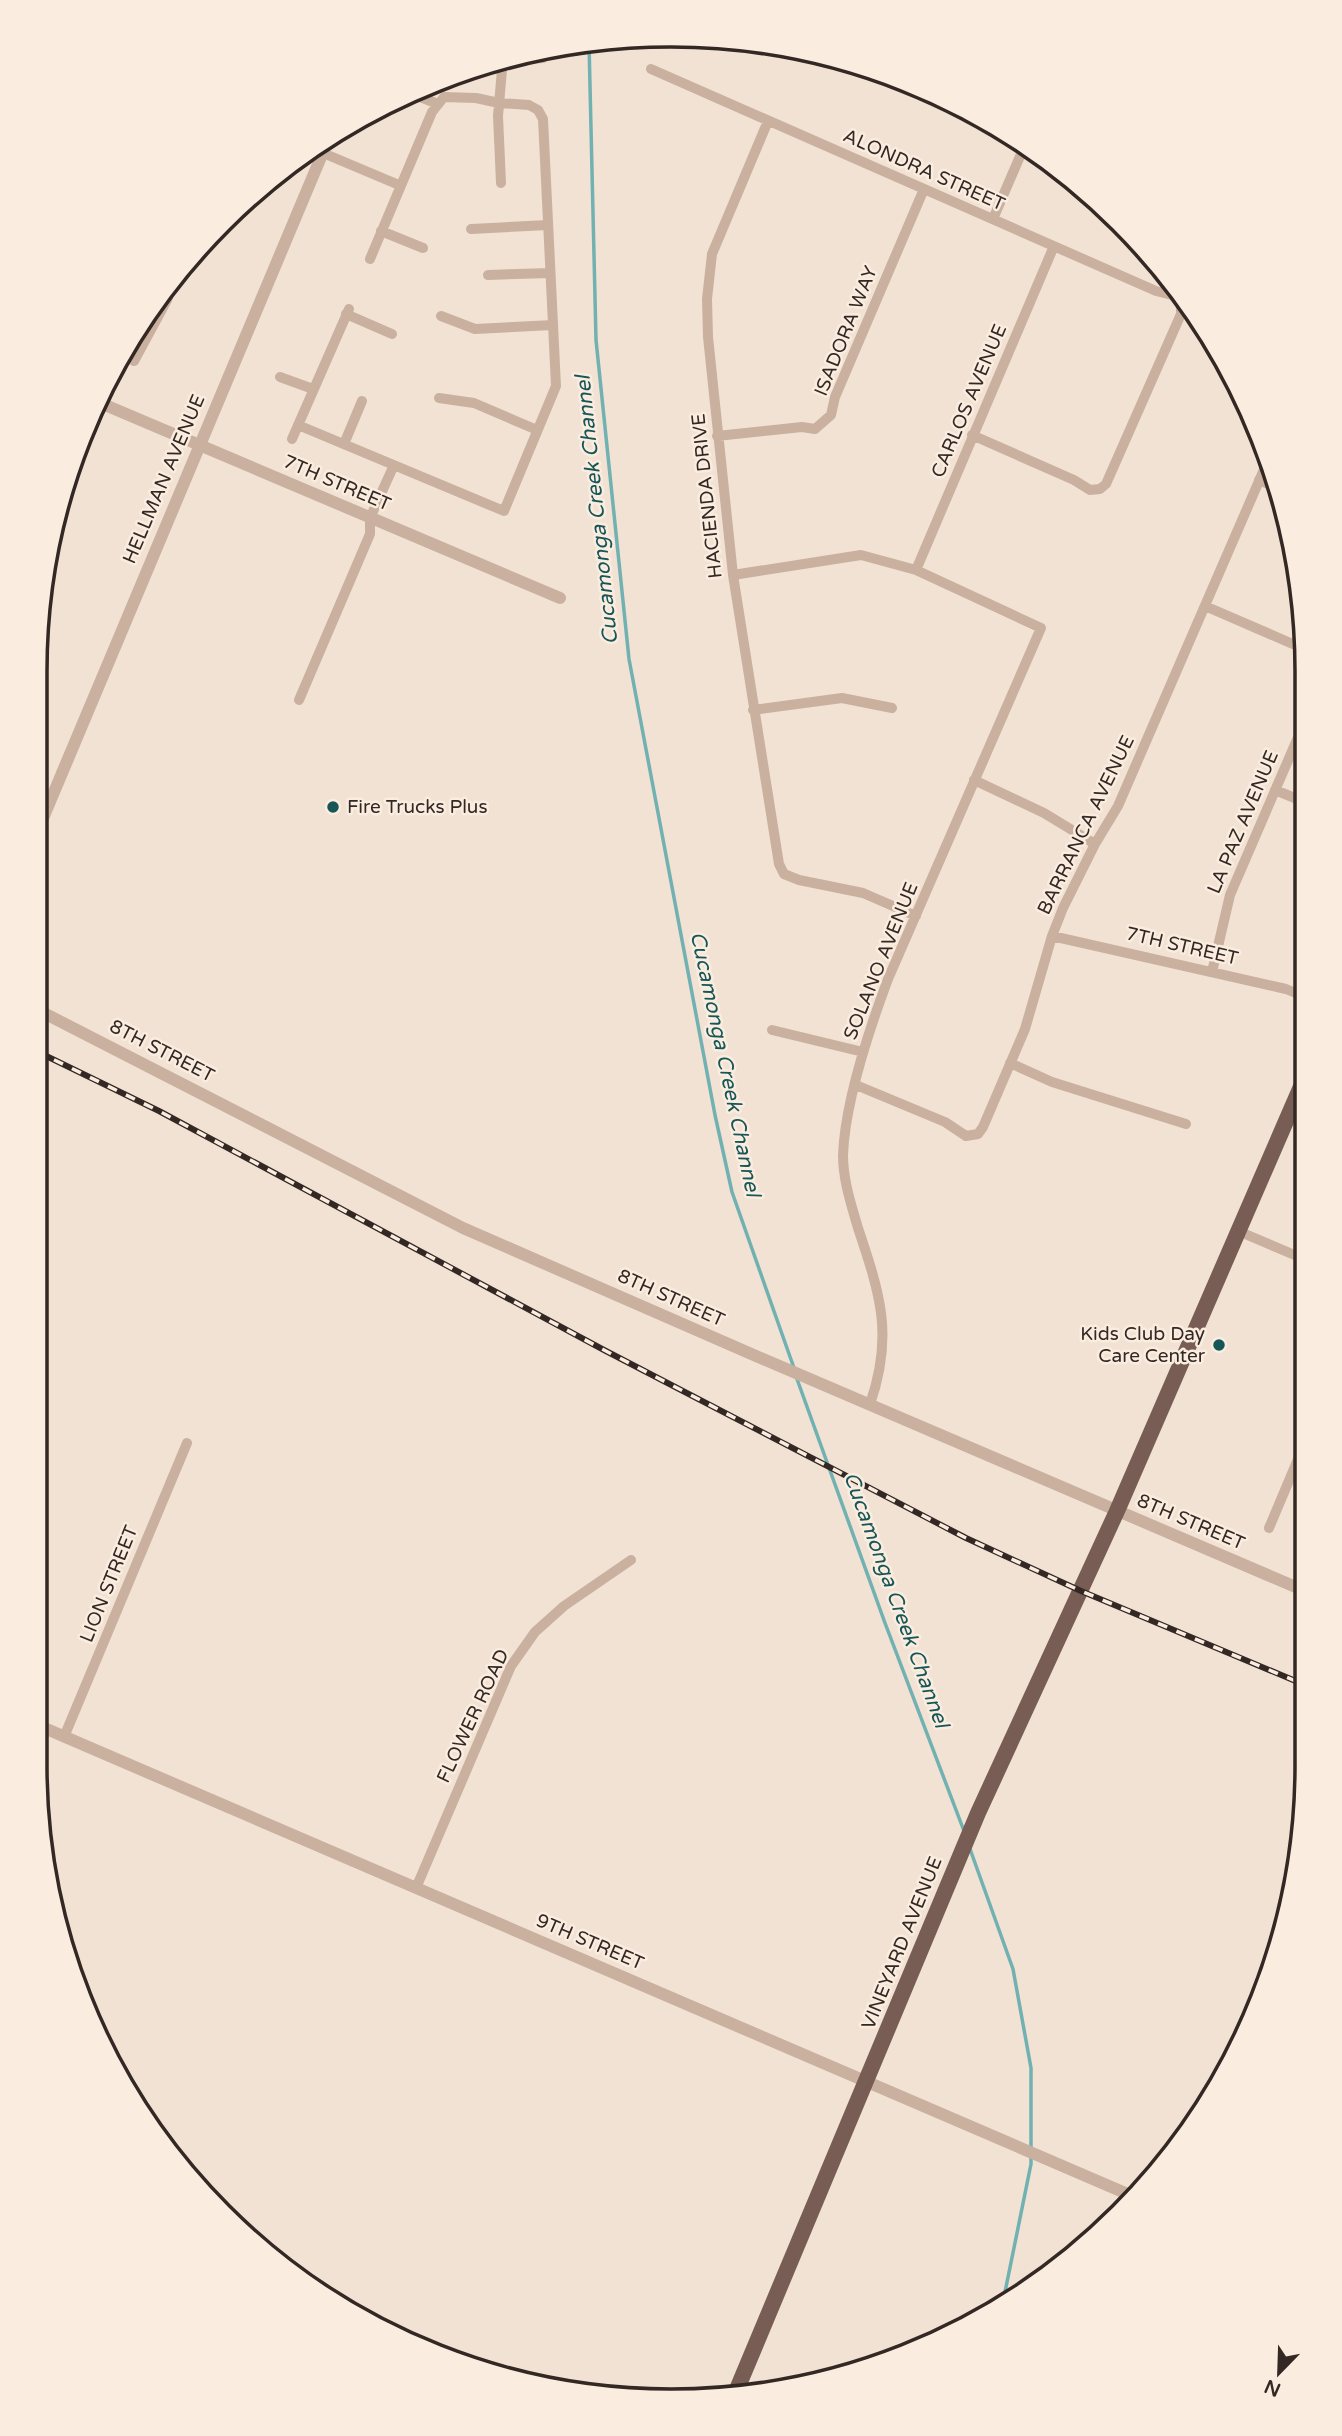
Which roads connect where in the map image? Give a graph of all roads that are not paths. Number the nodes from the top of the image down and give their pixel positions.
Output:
1 (651, 69) dead end
2 (502, 71) edge
3 (424, 99) edge
4 (499, 103) junction
5 (438, 104) junction
6 (768, 121) junction
7 (323, 153) joint
8 (1021, 154) edge
9 (501, 183) dead end
10 (399, 185) junction
11 (924, 189) junction
12 (993, 219) junction
13 (548, 225) junction
14 (471, 229) dead end
15 (381, 231) junction
16 (1054, 246) junction
17 (423, 248) dead end
18 (370, 259) dead end
19 (550, 274) junction
20 (488, 275) dead end
21 (1168, 294) edge
22 (1181, 312) edge
23 (160, 313) edge
24 (441, 316) dead end
25 (553, 325) junction
26 (392, 334) dead end
27 (134, 361) dead end
28 (280, 377) dead end
29 (313, 389) junction
30 (439, 398) dead end
31 (362, 401) dead end
32 (107, 406) edge
33 (298, 425) junction
34 (537, 430) junction
35 (972, 435) junction
36 (717, 436) junction
37 (292, 439) dead end
38 (344, 444) junction
39 (199, 445) junction
40 (394, 465) junction
41 (1262, 472) edge
42 (1259, 480) junction
43 (1265, 483) edge
44 (370, 518) junction
45 (916, 570) junction
46 (733, 575) junction
47 (560, 598) dead end
48 (1205, 606) junction
49 (1294, 644) edge
50 (299, 700) dead end
51 (892, 708) dead end
52 (753, 710) junction
53 (1295, 744) edge
54 (974, 780) junction
55 (1275, 790) junction
56 (1295, 798) edge
57 (47, 809) edge
58 (1095, 844) junction
59 (916, 916) junction
60 (1052, 936) junction
61 (1212, 972) junction
62 (1295, 993) edge
63 (47, 1015) edge
64 (772, 1030) dead end
65 (863, 1052) junction
66 (1010, 1063) junction
67 (856, 1084) junction
68 (1295, 1100) edge
69 (1186, 1124) dead end
70 (1238, 1231) junction
71 (1295, 1255) edge
72 (870, 1404) junction
73 (187, 1443) dead end
74 (1295, 1466) edge
75 (1117, 1511) junction
76 (1269, 1528) dead end
77 (631, 1560) dead end
78 (1295, 1587) edge
79 (47, 1729) edge
80 (64, 1737) junction
81 (416, 1888) junction
82 (867, 2083) junction
83 (1124, 2193) edge
84 (739, 2384) edge

1 - 6 street, ALONDRA STREET
2 - 4 street
3 - 5 street
4 - 5 street
4 - 9 street
4 - 13 street
5 - 10 street
6 - 11 street, ALONDRA STREET
6 - 36 street, HACIENDA DRIVE
7 - 10 street
7 - 39 street, HELLMAN AVENUE
8 - 12 street
10 - 15 street
11 - 12 street, ALONDRA STREET
11 - 36 street, ISADORA WAY
12 - 16 street, ALONDRA STREET
13 - 14 street
13 - 19 street
15 - 17 street
15 - 18 street
16 - 21 street, ALONDRA STREET
16 - 35 street, CARLOS AVENUE
19 - 20 street
19 - 25 street
22 - 35 street, ALONDRA STREET
23 - 27 street
24 - 25 street
25 - 34 street
26 - 29 street
28 - 29 street
29 - 33 street
30 - 34 street
31 - 38 street
32 - 39 street, 7TH STREET
33 - 37 street
33 - 38 street
34 - 40 street
35 - 45 street, CARLOS AVENUE
36 - 46 street, HACIENDA DRIVE
38 - 40 street
39 - 44 street, 7TH STREET
39 - 57 street, HELLMAN AVENUE
40 - 44 street
41 - 42 street, BARRANCA AVENUE
42 - 43 street
42 - 48 street, BARRANCA AVENUE
44 - 47 street, 7TH STREET
44 - 50 street
45 - 46 street
45 - 54 street, SOLANO AVENUE
46 - 52 street, HACIENDA DRIVE
48 - 49 street
48 - 58 street, BARRANCA AVENUE
51 - 52 street
52 - 59 street, HACIENDA DRIVE
53 - 55 street, LA PAZ AVENUE
54 - 58 street
54 - 59 street, SOLANO AVENUE
55 - 56 street
55 - 61 street, LA PAZ AVENUE
58 - 60 street, BARRANCA AVENUE
59 - 65 street, SOLANO AVENUE
60 - 61 street, 7TH STREET
60 - 66 street, BARRANCA AVENUE
61 - 62 street, 7TH STREET
63 - 72 street, 8TH STREET
64 - 65 street
65 - 67 street, SOLANO AVENUE
66 - 67 street, BARRANCA AVENUE
66 - 69 street
67 - 72 street, SOLANO AVENUE
68 - 70 main road, VINEYARD AVENUE
70 - 71 street
70 - 75 main road, VINEYARD AVENUE
72 - 75 street, 8TH STREET
73 - 80 street, LION STREET
74 - 76 street
75 - 78 street, 8TH STREET
75 - 82 main road, VINEYARD AVENUE
77 - 81 street, FLOWER ROAD
79 - 80 street, 9TH STREET
80 - 81 street, 9TH STREET
81 - 82 street, 9TH STREET
82 - 83 street, 9TH STREET
82 - 84 main road, VINEYARD AVENUE

